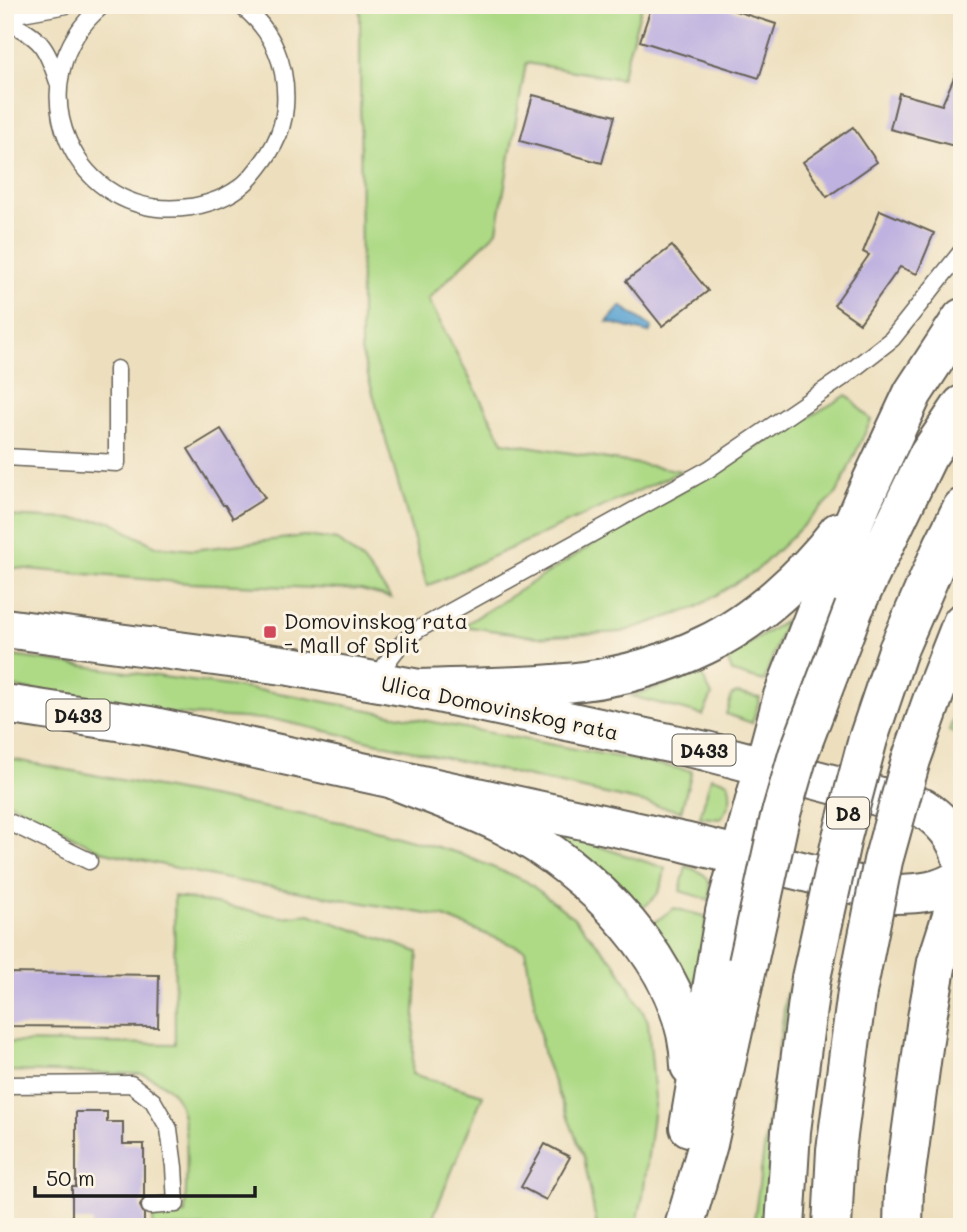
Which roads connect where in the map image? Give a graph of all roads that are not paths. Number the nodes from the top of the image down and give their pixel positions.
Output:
1 (67, 5) edge
2 (103, 5) edge
3 (240, 5) edge
4 (5, 19) edge
5 (58, 82) junction
6 (962, 251) edge
7 (962, 318) edge
8 (117, 369) dead end
9 (962, 405) edge
10 (5, 457) edge
11 (863, 500) junction
12 (962, 508) edge
13 (962, 624) edge
14 (5, 628) edge
15 (376, 681) junction
16 (418, 689) junction
17 (5, 704) edge
18 (764, 766) junction
19 (395, 780) junction
20 (5, 820) edge
21 (740, 856) junction
22 (962, 859) edge
23 (89, 861) dead end
24 (962, 877) edge
25 (962, 884) edge
26 (5, 1085) edge
27 (150, 1206) dead end
28 (684, 1227) edge
29 (785, 1227) edge
30 (832, 1227) edge
31 (903, 1227) edge

1 - 4 lane
2 - 5 lane
3 - 5 lane
4 - 5 lane
6 - 15 lane
7 - 11 main road
8 - 10 lane
9 - 28 main road, bridge
11 - 16 main road
11 - 18 main road
12 - 29 main road, D8, bridge
13 - 30 main road, D8, bridge
14 - 15 main road, Ulica Domovinskog rata / D433
15 - 16 main road, Ulica Domovinskog rata / D433
16 - 18 main road, Ulica Domovinskog rata / D433
17 - 19 main road, D433
18 - 21 main road
18 - 22 main road, Ulica Domovinskog rata / D433
19 - 21 main road, D433
19 - 21 main road
20 - 23 lane
21 - 24 main road, D433
25 - 31 main road
26 - 27 lane

